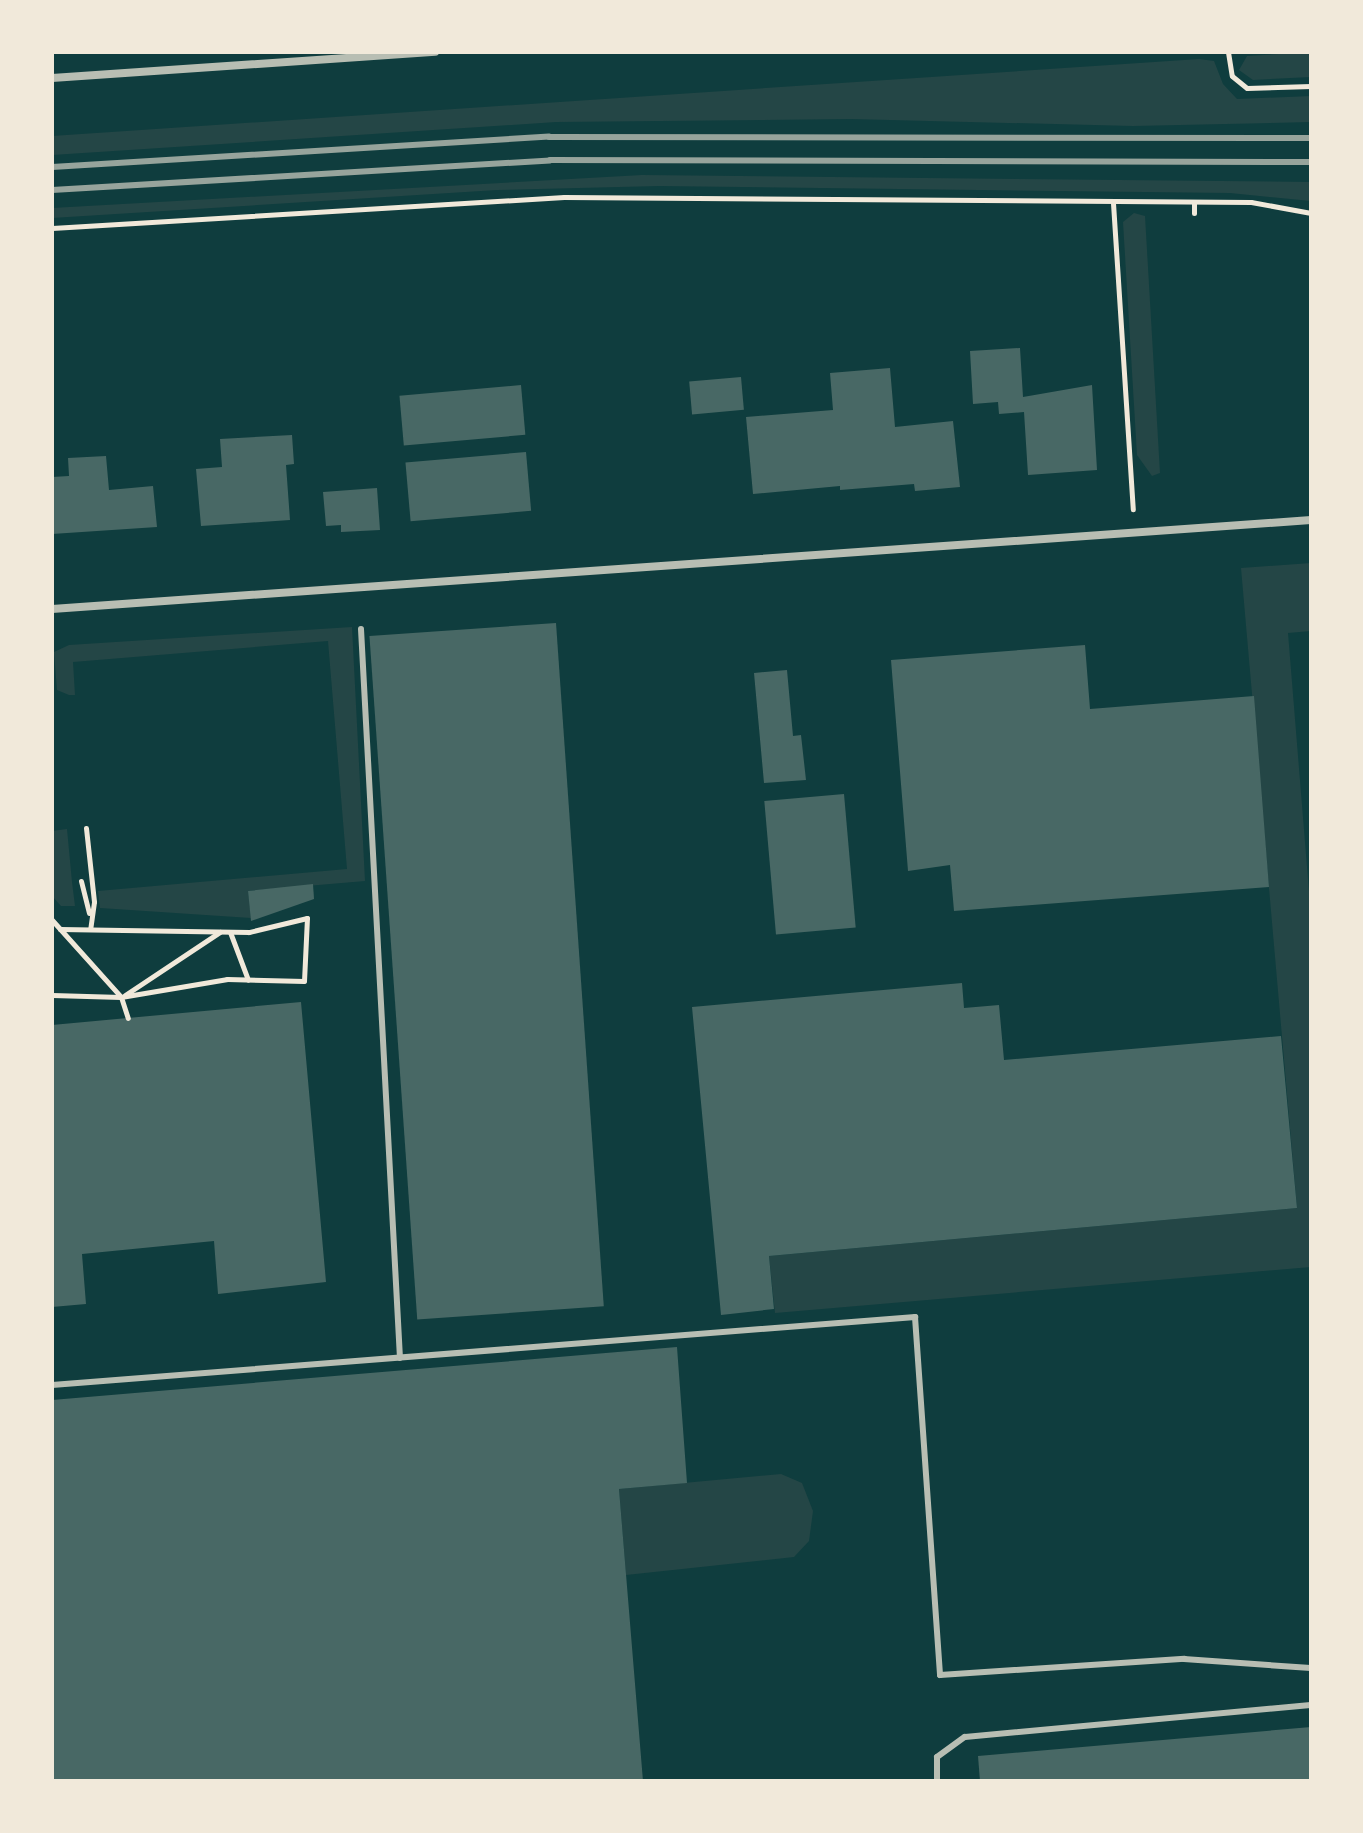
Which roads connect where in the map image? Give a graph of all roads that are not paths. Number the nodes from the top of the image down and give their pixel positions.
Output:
1 (435, 52) edge
2 (52, 78) edge
3 (1311, 520) edge
4 (52, 609) edge
5 (361, 629) dead end
6 (400, 1358) junction
7 (52, 1385) edge
8 (1309, 1668) edge
9 (1311, 1705) edge
10 (937, 1781) edge

1 - 2 street
3 - 4 street
5 - 6 lane
6 - 7 lane
6 - 8 lane
9 - 10 lane

